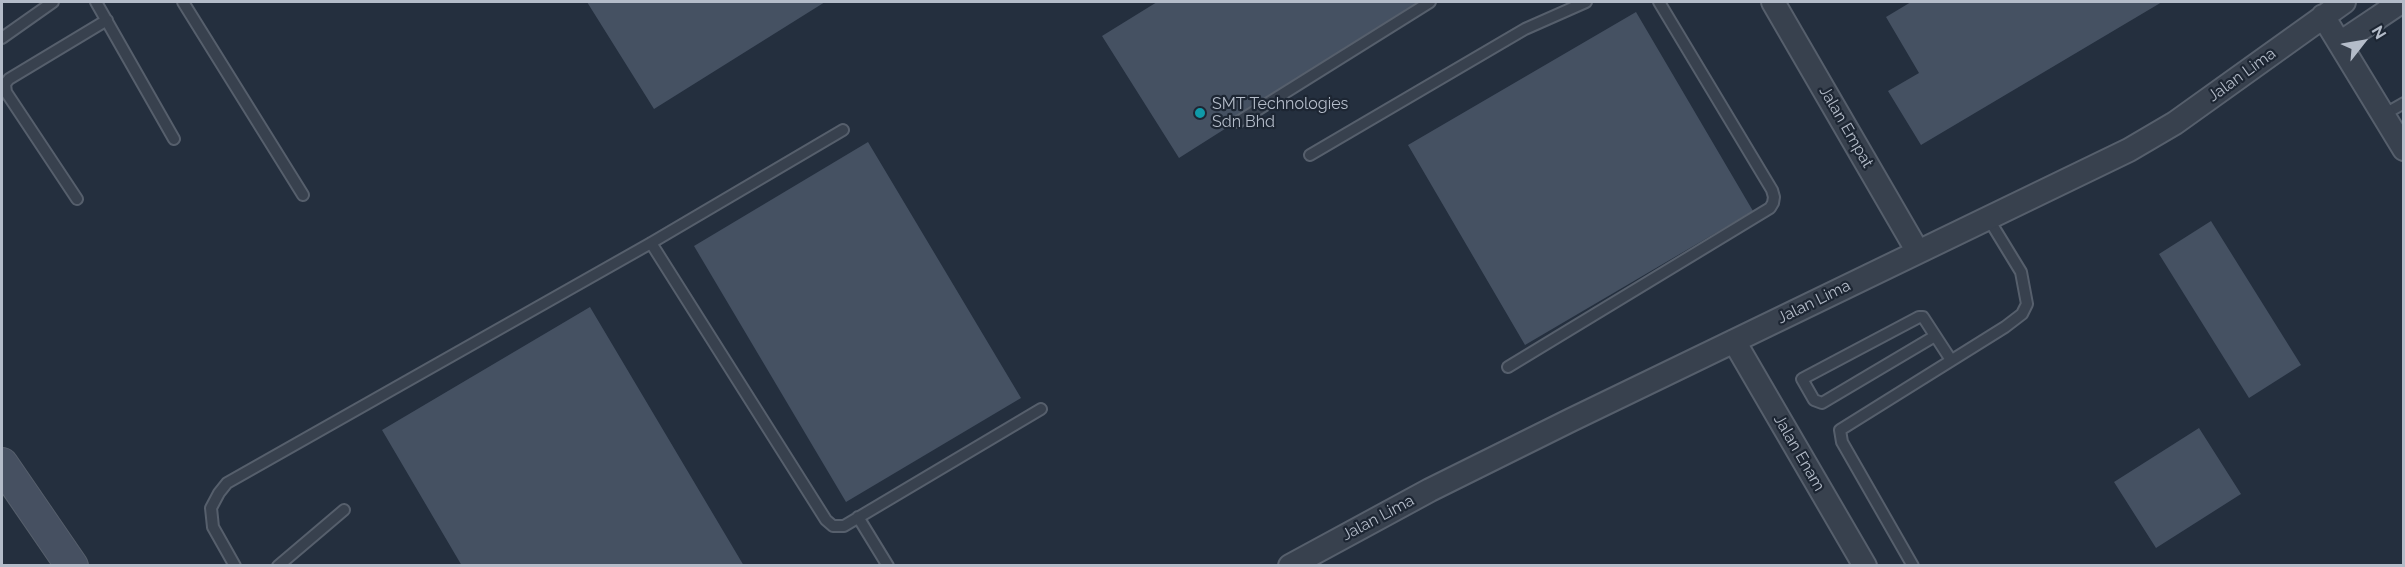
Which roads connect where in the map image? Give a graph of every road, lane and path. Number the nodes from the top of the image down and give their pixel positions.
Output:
1 (53, 2) edge
2 (96, 2) edge
3 (183, 2) edge
4 (1430, 2) edge
5 (1586, 2) edge
6 (1659, 2) edge
7 (1773, 2) edge
8 (2344, 2) edge
9 (2400, 2) edge
10 (2323, 16) junction
11 (107, 20) junction
12 (2, 38) edge
13 (2340, 43) junction
14 (2403, 102) edge
15 (2383, 115) junction
16 (1238, 122) dead end
17 (843, 130) dead end
18 (174, 139) dead end
19 (2403, 149) edge
20 (1310, 155) dead end
21 (303, 195) dead end
22 (77, 199) dead end
23 (1988, 218) junction
24 (651, 243) junction
25 (1918, 252) junction
26 (1935, 336) junction
27 (1734, 341) junction
28 (1951, 360) junction
29 (1508, 367) dead end
30 (1041, 409) dead end
31 (2, 464) edge
32 (344, 510) dead end
33 (858, 517) junction
34 (40, 521) junction
35 (65, 566) edge
36 (72, 566) edge
37 (235, 566) edge
38 (278, 566) edge
39 (888, 566) edge
40 (1290, 566) edge
41 (1865, 566) edge
42 (1913, 566) edge

1 - 12 lane
2 - 11 lane
3 - 21 lane
4 - 16 lane
5 - 20 lane
6 - 29 lane
7 - 25 street, Jalan Empat
8 - 10 street, Jalan Lima
9 - 13 street
10 - 13 street
10 - 23 street, Jalan Lima
11 - 18 lane
11 - 22 lane
13 - 15 street
14 - 15 lane
15 - 19 street
17 - 24 lane
23 - 25 street, Jalan Lima
23 - 28 lane
24 - 33 lane
24 - 37 lane
25 - 27 street, Jalan Lima
26 - 26 lane
26 - 28 lane
27 - 40 street, Jalan Lima
27 - 41 street, Jalan Enam
28 - 42 lane
30 - 33 lane
31 - 34 main road
32 - 38 lane
33 - 39 lane
34 - 35 main road
34 - 36 main road

